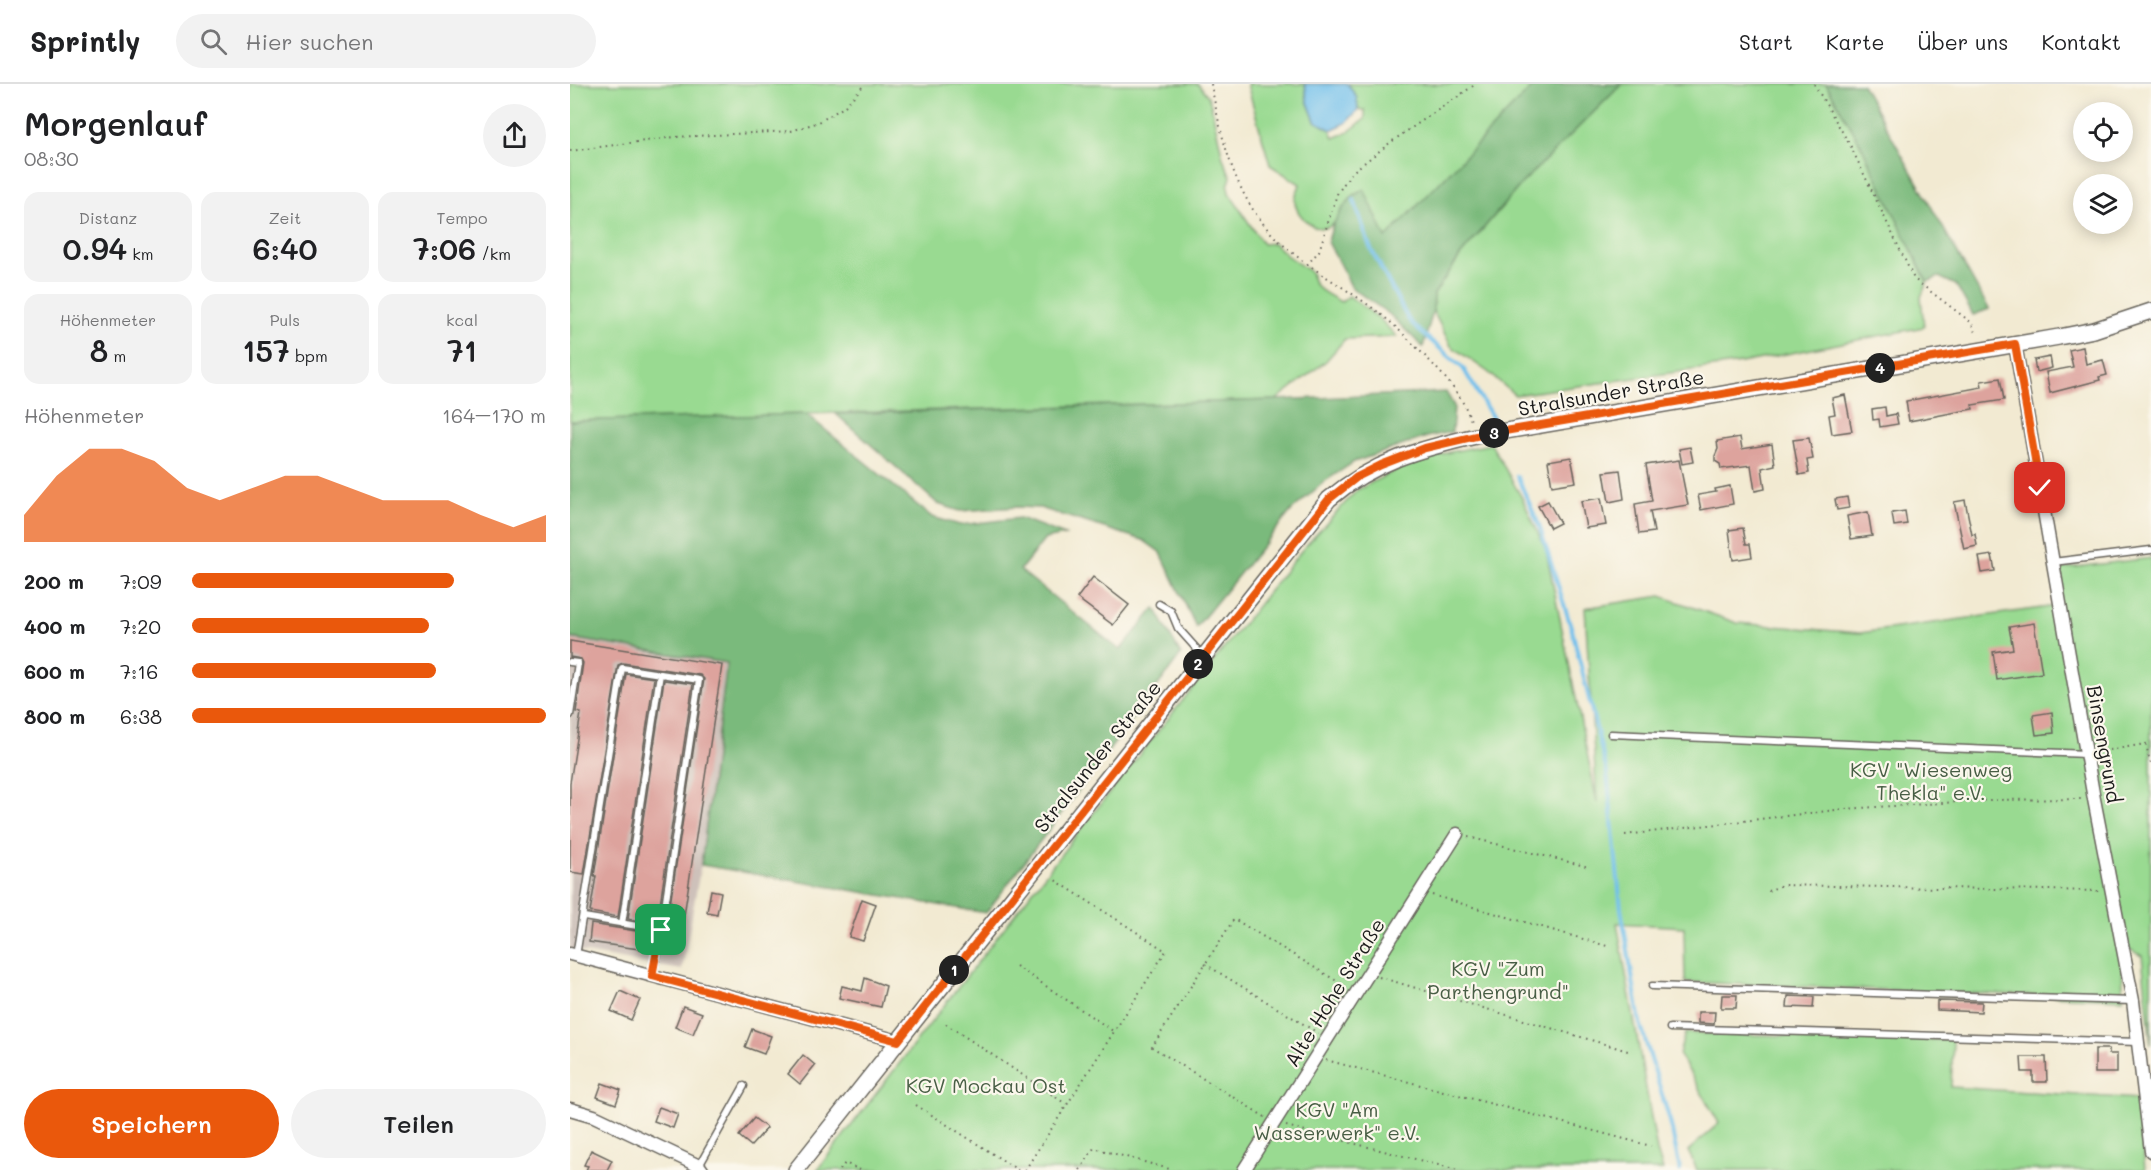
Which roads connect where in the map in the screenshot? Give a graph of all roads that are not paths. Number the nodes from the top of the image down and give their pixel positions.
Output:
1 (2151, 311) edge
2 (2015, 344) junction
3 (2151, 550) edge
4 (2053, 562) junction
5 (1159, 604) dead end
6 (1203, 657) junction
7 (570, 662) edge
8 (660, 674) junction
9 (570, 715) edge
10 (1611, 734) dead end
11 (2087, 754) junction
12 (1457, 834) road end
13 (584, 917) junction
14 (622, 924) junction
15 (661, 930) junction
16 (573, 955) edge
17 (652, 976) junction
18 (1652, 986) dead end
19 (2133, 1001) junction
20 (1670, 1028) dead end
21 (898, 1041) junction
22 (2138, 1042) junction
23 (744, 1086) dead end
24 (570, 1109) edge
25 (2151, 1151) edge
26 (700, 1168) edge
27 (796, 1170) edge
28 (1244, 1170) edge

1 - 2 street, Stralsunder Straße
2 - 4 street, Binsengrund
2 - 6 street, Stralsunder Straße
3 - 4 lane
4 - 11 street, Binsengrund
5 - 6 lane
6 - 21 street, Stralsunder Straße
7 - 9 lane
8 - 13 lane
8 - 14 lane
8 - 15 lane
10 - 11 lane
11 - 19 street, Binsengrund
12 - 28 street, Alte Hohe Straße
13 - 14 lane
13 - 16 lane
14 - 15 lane
15 - 17 lane
16 - 17 street
17 - 21 street
18 - 19 lane
19 - 22 street, Binsengrund
20 - 22 lane
21 - 27 street, Stralsunder Straße
22 - 25 street, Binsengrund
23 - 26 lane
24 - 26 street

